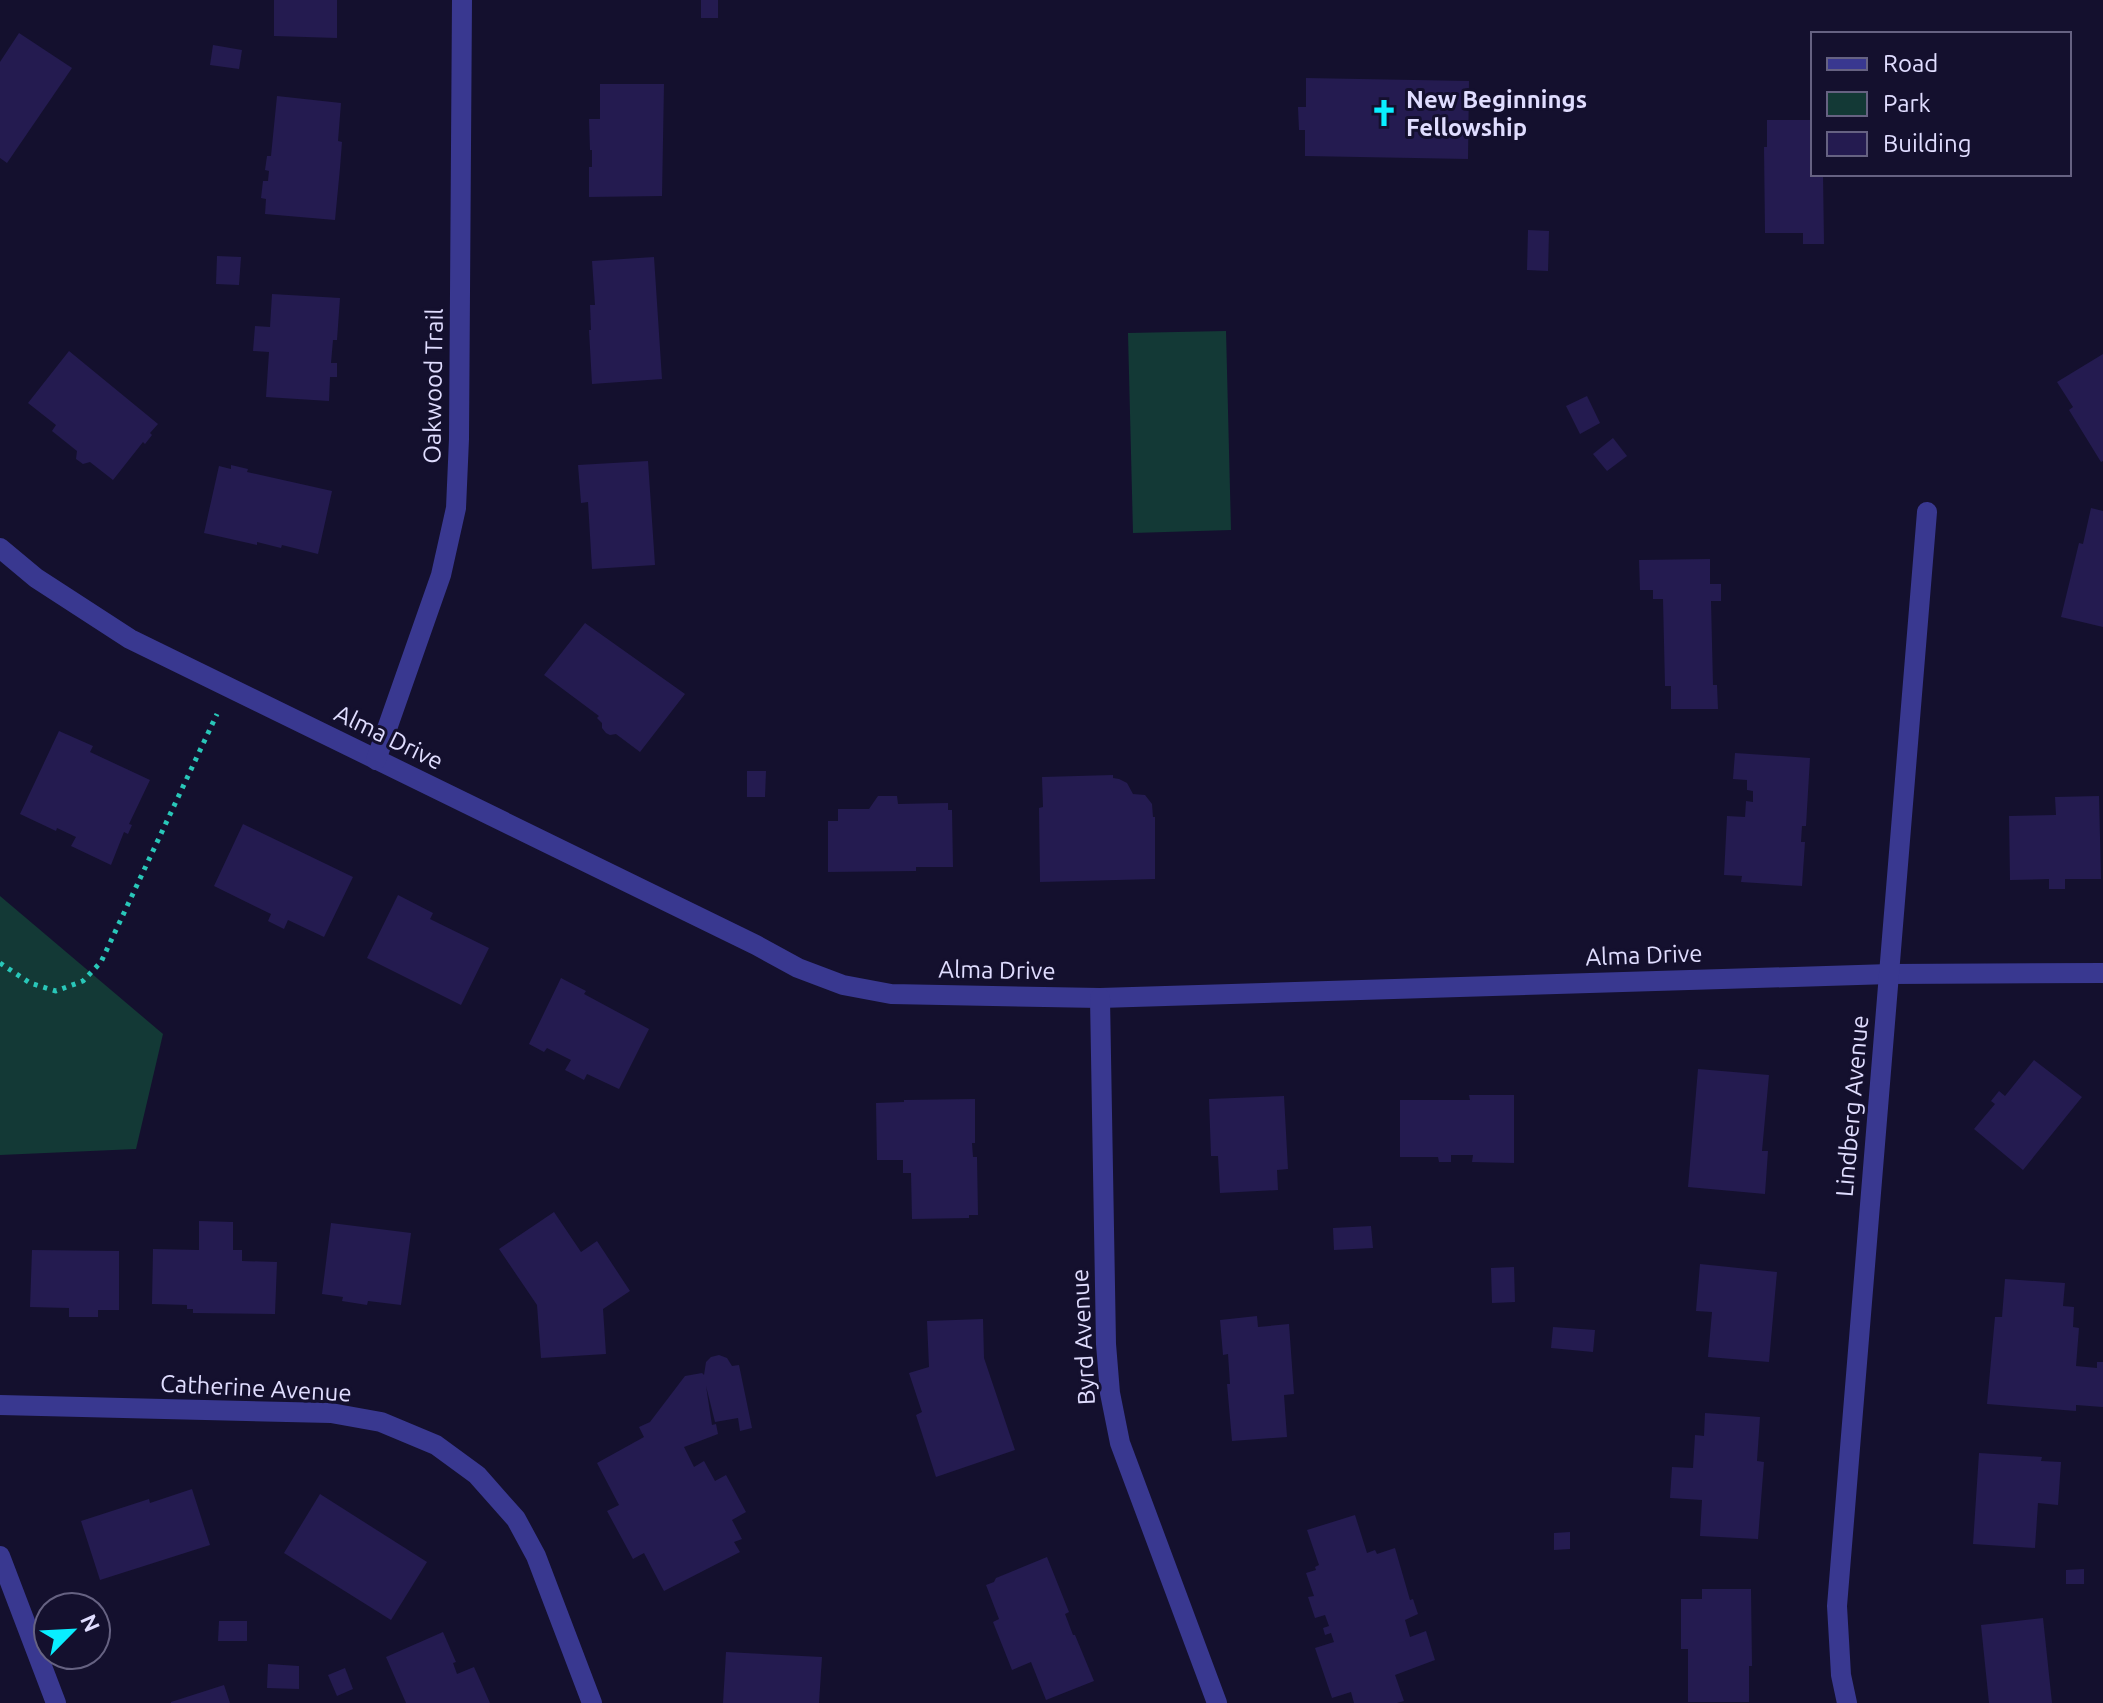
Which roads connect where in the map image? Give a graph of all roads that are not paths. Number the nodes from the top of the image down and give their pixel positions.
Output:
1 (462, 0) edge
2 (1927, 512) dead end
3 (0, 548) edge
4 (376, 760) junction
5 (2103, 973) edge
6 (1890, 974) junction
7 (1100, 998) junction
8 (0, 1405) edge
9 (0, 1556) edge
10 (56, 1703) edge
11 (592, 1703) edge
12 (1217, 1703) edge
13 (1847, 1703) edge

1 - 4 street, Oakwood Trail
2 - 6 street, Lindberg Avenue
3 - 4 street, Alma Drive
4 - 7 street, Alma Drive
5 - 6 street, Alma Drive
6 - 7 street, Alma Drive
6 - 13 street, Lindberg Avenue
7 - 12 street, Byrd Avenue
8 - 11 street, Catherine Avenue
9 - 10 street

